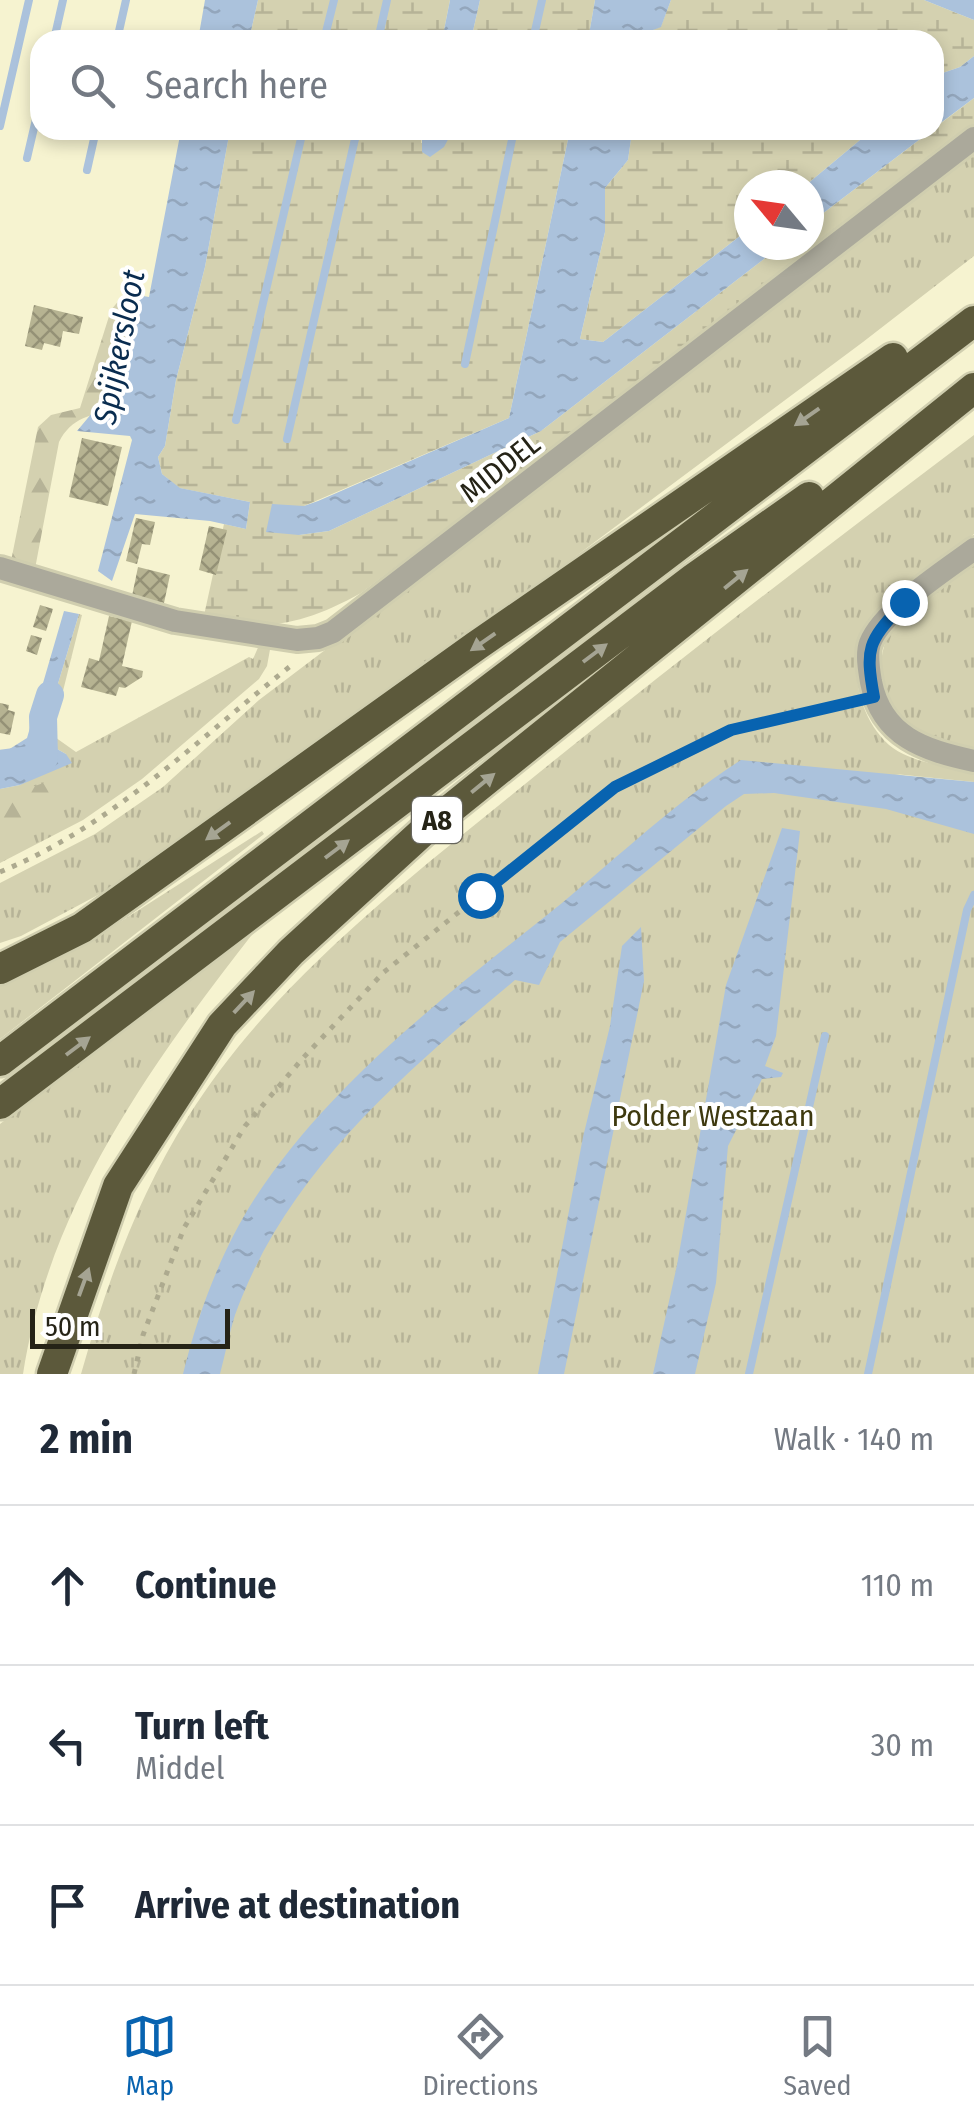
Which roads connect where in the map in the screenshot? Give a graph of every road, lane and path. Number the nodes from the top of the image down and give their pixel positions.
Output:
1 (974, 138) edge
2 (974, 302) edge
3 (974, 321) edge
4 (974, 385) edge
5 (974, 549) edge
6 (0, 568) edge
7 (333, 632) junction
8 (874, 697) junction
9 (974, 761) edge
10 (0, 872) edge
11 (0, 969) edge
12 (0, 1062) edge
13 (0, 1104) edge
14 (52, 1374) edge
15 (134, 1374) edge

1 - 7 street, MIDDEL
2 -> 11 highway
3 - 12 highway, A8
13 -> 4 highway, A8
14 -> 4 highway, A8
5 - 8 street
6 - 7 street
7 - 10 path
8 - 9 street
8 - 15 path

